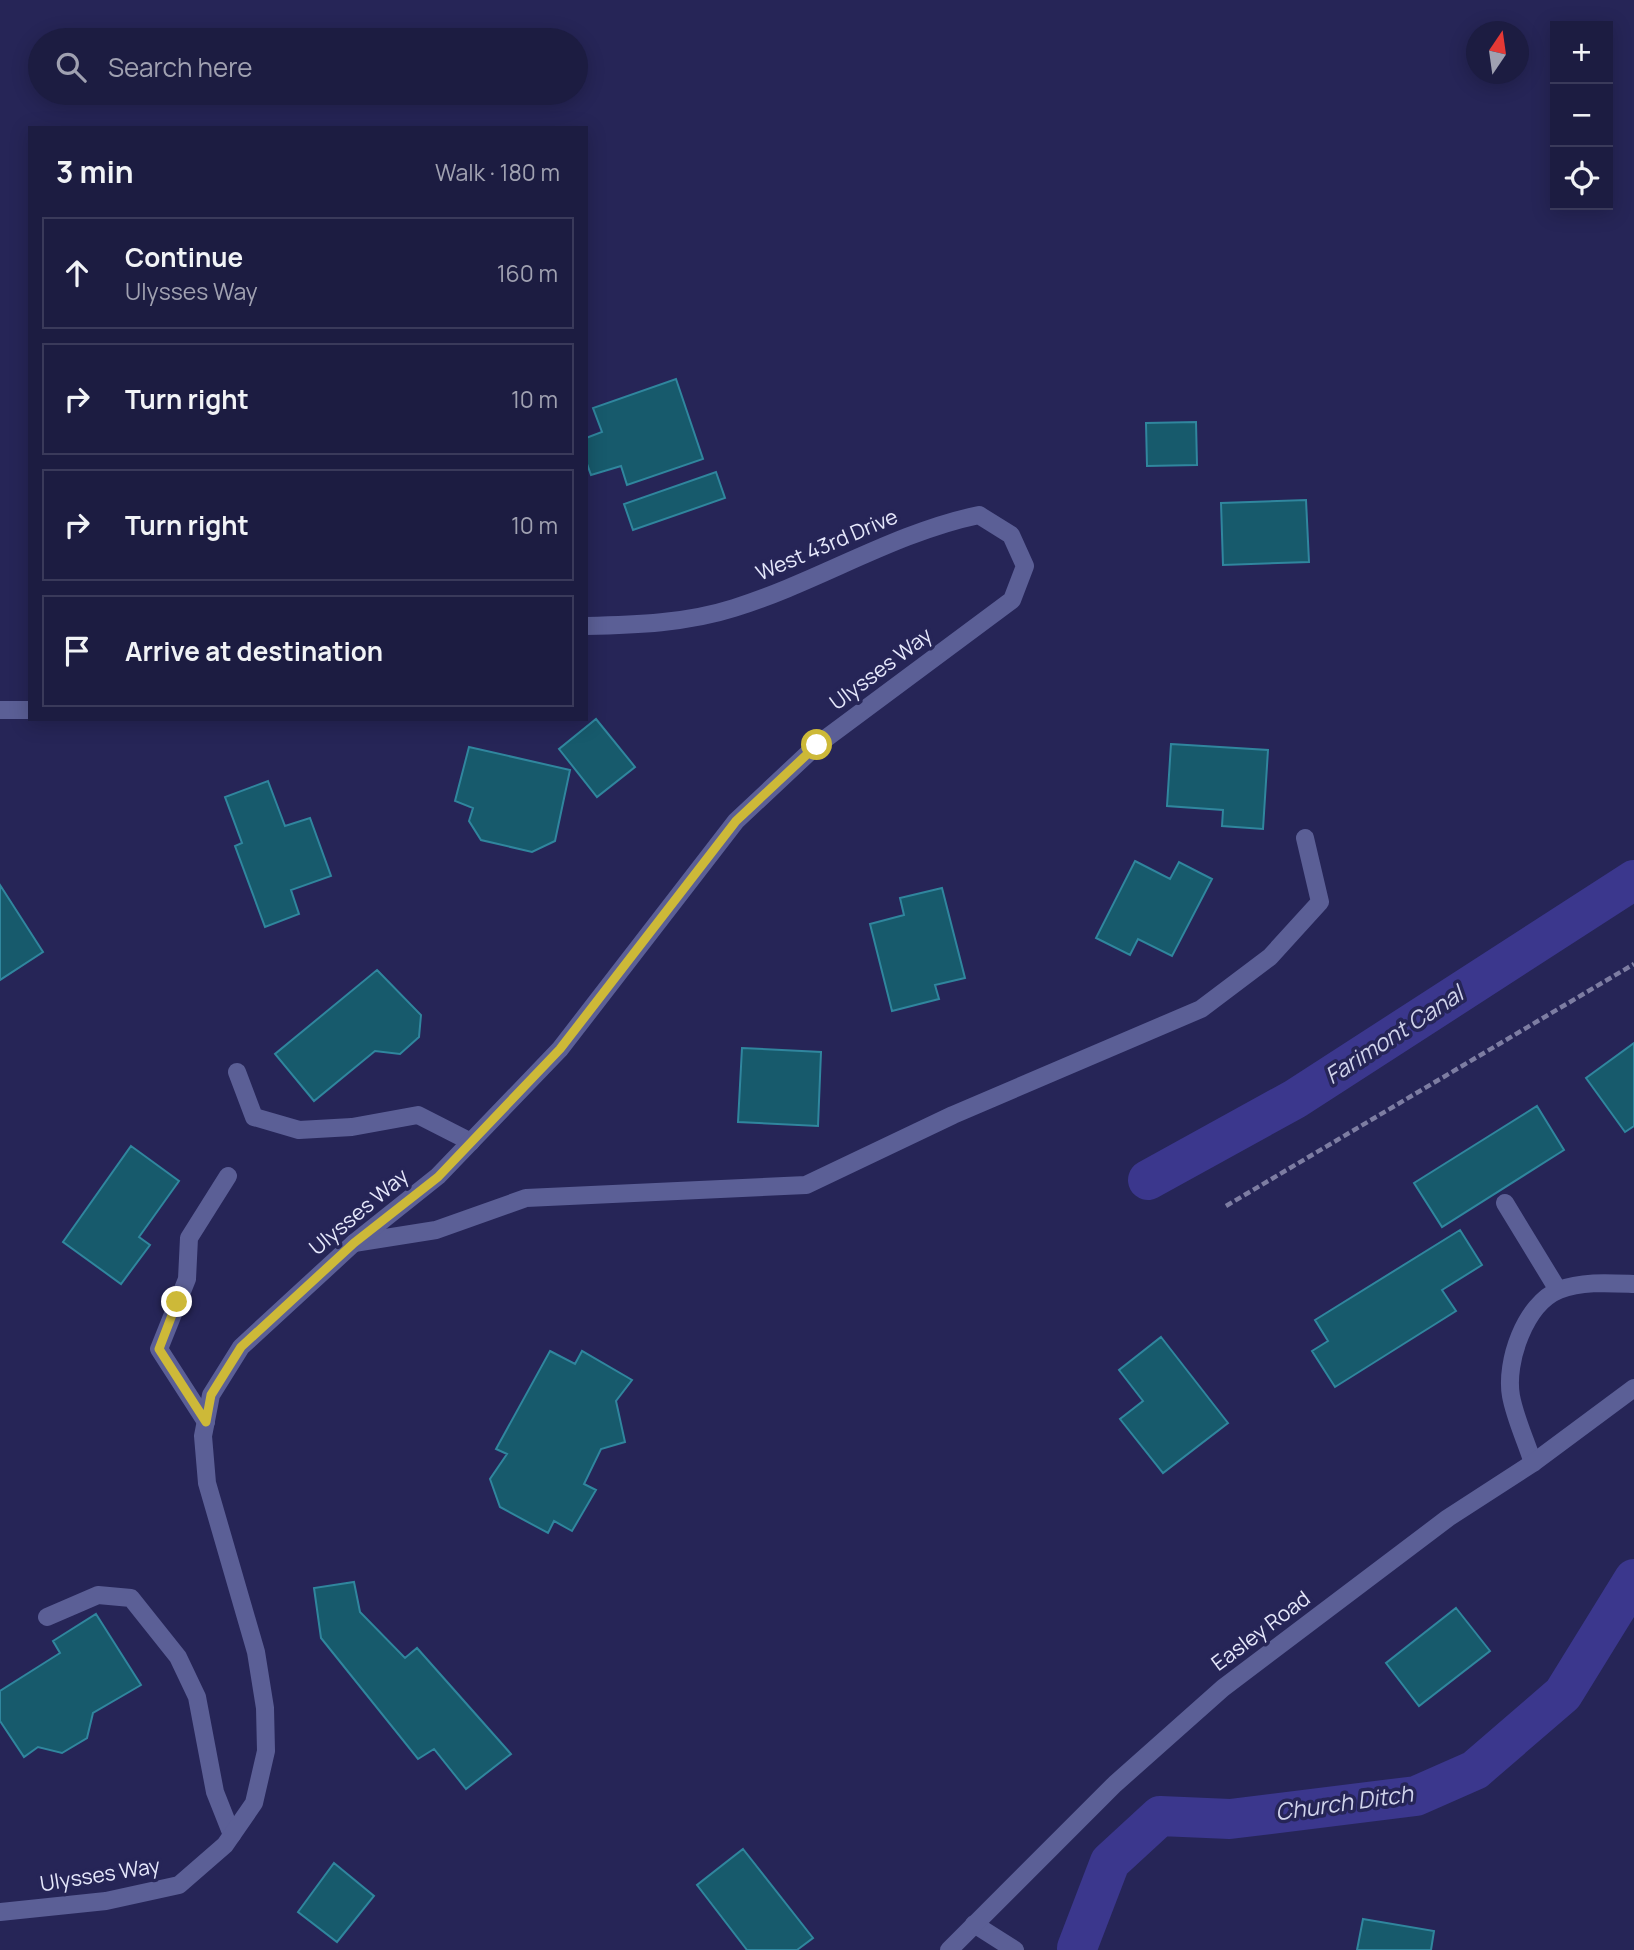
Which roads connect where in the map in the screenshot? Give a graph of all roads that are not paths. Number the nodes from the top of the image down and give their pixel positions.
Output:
1 (1012, 600) joint
2 (588, 626) edge
3 (0, 710) edge
4 (28, 710) edge
5 (1305, 838) dead end
6 (237, 1072) dead end
7 (471, 1142) junction
8 (228, 1176) dead end
9 (1505, 1203) dead end
10 (354, 1243) junction
11 (1634, 1284) edge
12 (1558, 1290) junction
13 (1634, 1388) edge
14 (206, 1422) junction
15 (1533, 1463) junction
16 (47, 1617) dead end
17 (232, 1835) junction
18 (0, 1912) edge
19 (974, 1924) junction
20 (949, 1950) edge
21 (1015, 1950) edge

1 - 2 street, West 43rd Drive
1 - 7 street, Ulysses Way
3 - 4 street
5 - 10 street
6 - 7 street
7 - 10 street, Ulysses Way
8 - 14 street
9 - 12 street
10 - 14 street, Ulysses Way
11 - 12 street
12 - 15 street
13 - 15 street, Easley Road
14 - 17 street, Ulysses Way
15 - 19 street, Easley Road
16 - 17 street
17 - 18 street, Ulysses Way
19 - 20 street, Easley Road
19 - 21 street

